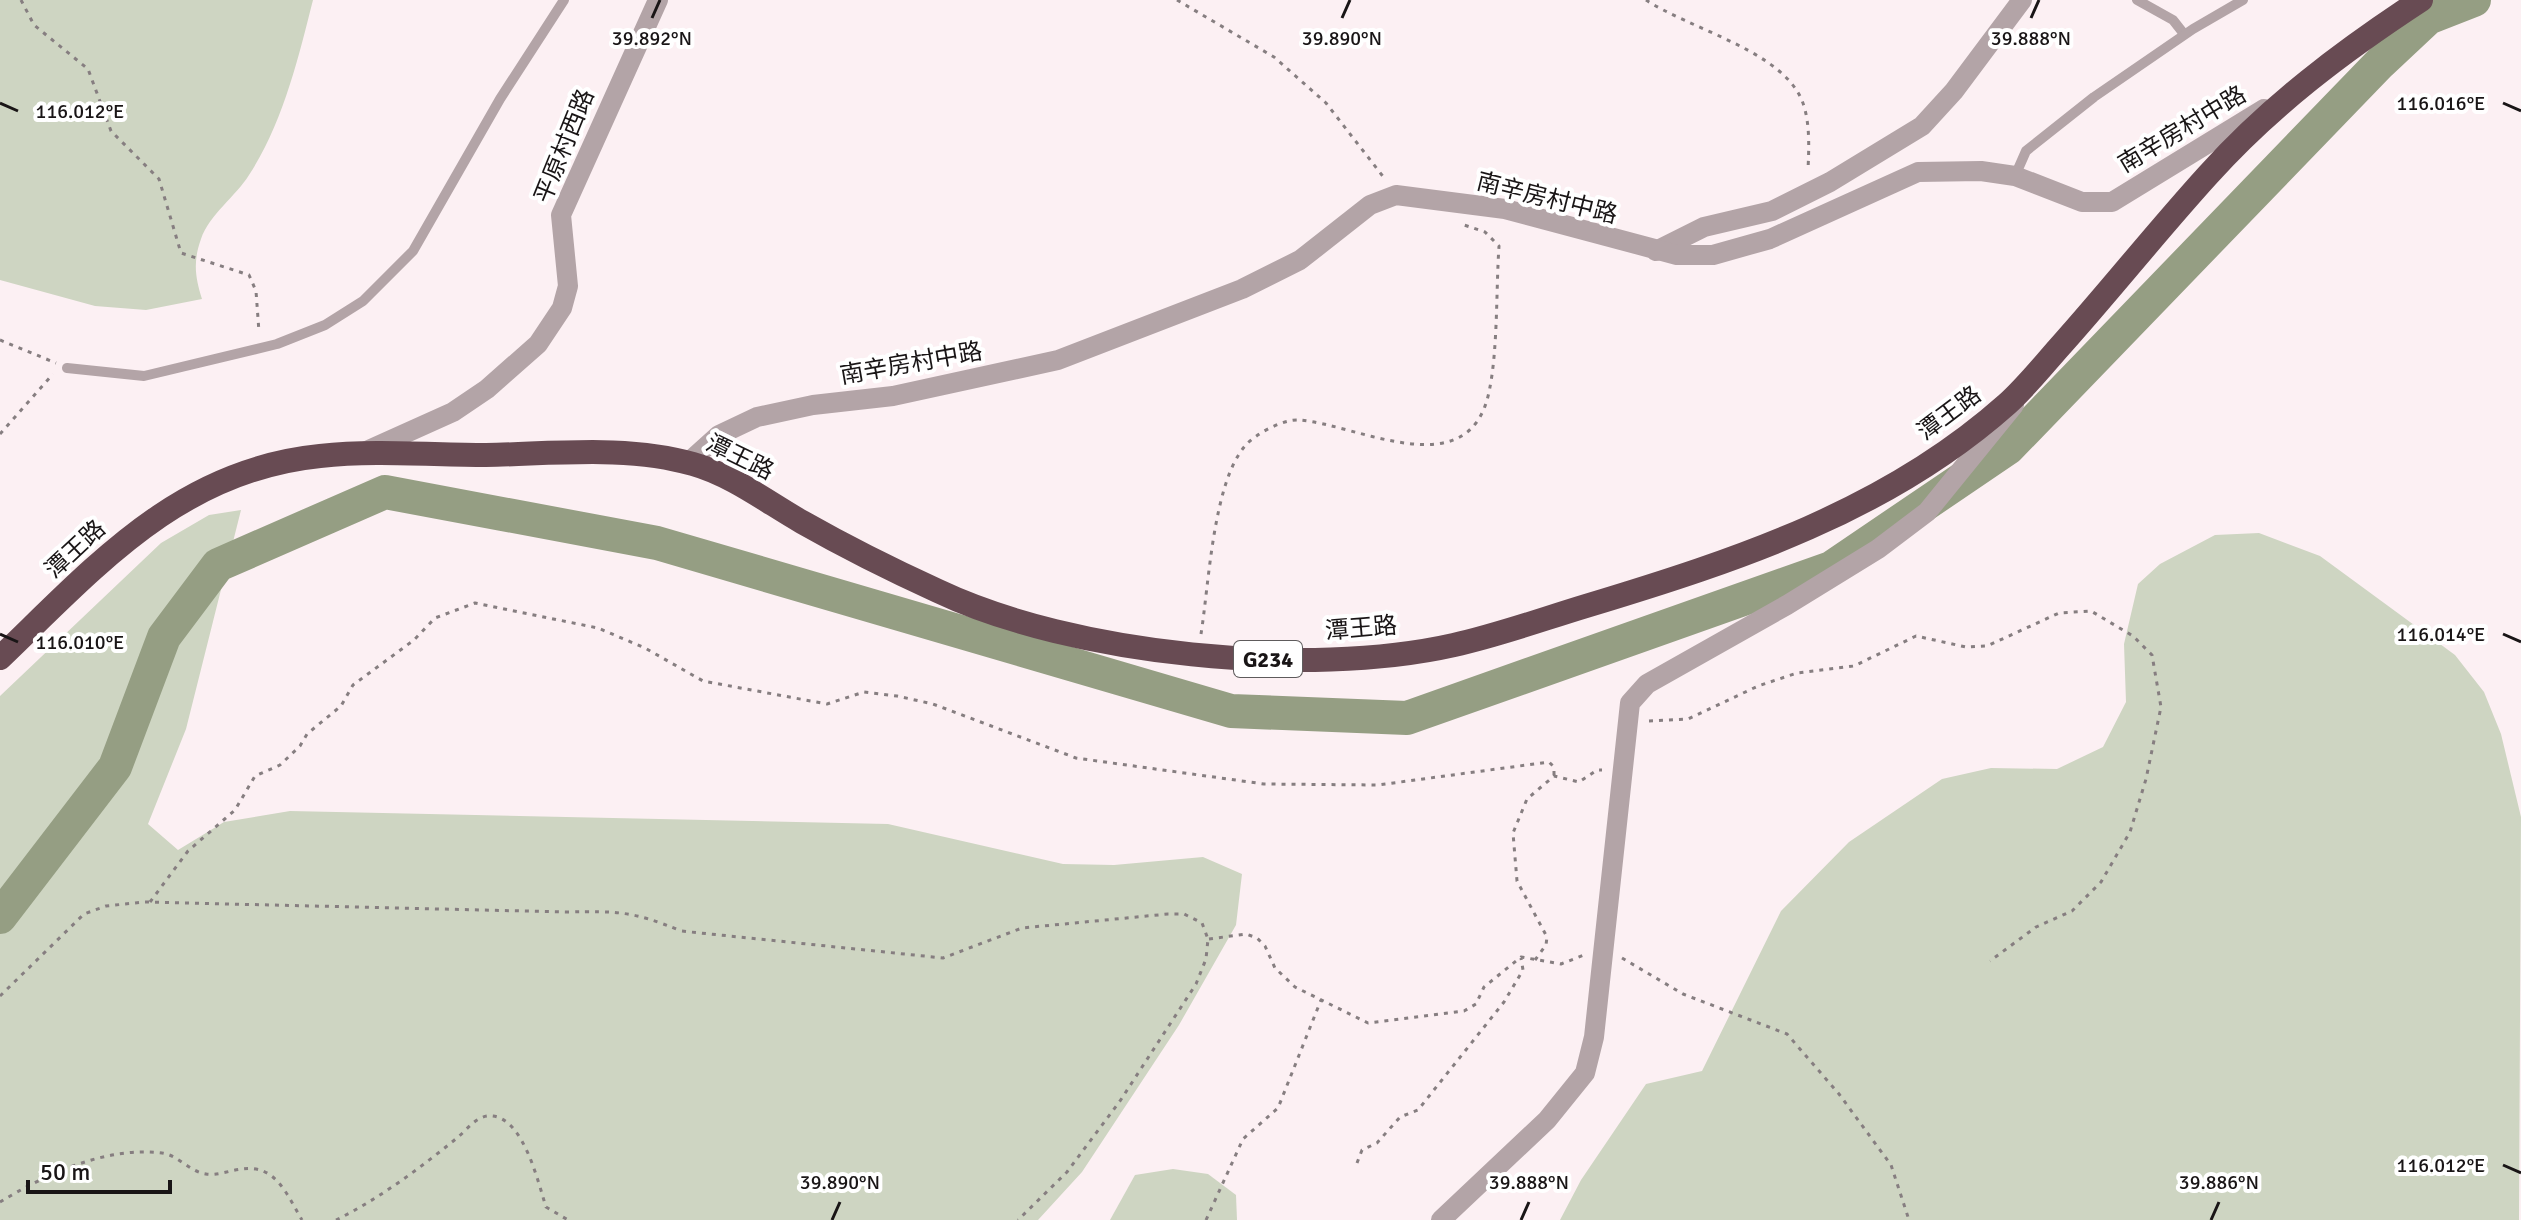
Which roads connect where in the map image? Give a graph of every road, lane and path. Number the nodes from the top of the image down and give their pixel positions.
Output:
1 (21, 0) edge
2 (564, 0) edge
3 (658, 0) edge
4 (1177, 0) edge
5 (1646, 0) edge
6 (2022, 0) edge
7 (2137, 0) edge
8 (2243, 0) edge
9 (2421, 0) edge
10 (2184, 34) junction
11 (2301, 86) junction
12 (2015, 176) junction
13 (1807, 193) junction
14 (1396, 195) junction
15 (1448, 220) dead end
16 (1656, 251) junction
17 (0, 340) edge
18 (260, 348) junction
19 (2050, 357) junction
20 (67, 368) dead end
21 (0, 434) edge
22 (363, 453) junction
23 (689, 462) junction
24 (1198, 654) junction
25 (0, 658) edge
26 (1627, 719) junction
27 (1619, 774) junction
28 (1554, 776) junction
29 (150, 902) junction
30 (1208, 939) junction
31 (1602, 946) junction
32 (1521, 957) junction
33 (1535, 960) junction
34 (1990, 961) dead end
35 (0, 996) edge
36 (1321, 999) junction
37 (1357, 1163) dead end
38 (0, 1202) edge
39 (302, 1220) edge
40 (336, 1220) edge
41 (568, 1220) edge
42 (1018, 1220) edge
43 (1206, 1220) edge
44 (1441, 1220) edge
45 (1909, 1220) edge

1 - 18 path
2 - 18 lane
3 - 22 street, 平原村西路
4 - 14 path
5 - 13 path
6 - 13 street
7 - 10 lane
8 - 10 lane
9 - 11 highway, 潭王路 / G234
10 - 12 lane
11 - 12 street, 南辛房村中路
11 - 19 highway, 潭王路 / G234
12 - 16 street, 南辛房村中路
13 - 16 street
14 - 16 street, 南辛房村中路
14 - 23 street, 南辛房村中路
15 - 24 path
17 - 21 path
18 - 20 lane
19 - 24 highway, 潭王路 / G234
19 - 26 street
22 - 23 highway, 潭王路 / G234
22 - 25 highway, 潭王路 / G234
23 - 24 highway, 潭王路 / G234
26 - 27 street
26 - 34 path
27 - 28 path
27 - 31 street
28 - 29 path
28 - 33 path
29 - 30 path
29 - 35 path
30 - 36 path
30 - 42 path
31 - 33 path
31 - 44 street
31 - 45 path
32 - 33 path
32 - 36 path
32 - 37 path
36 - 43 path
38 - 39 path
40 - 41 path

